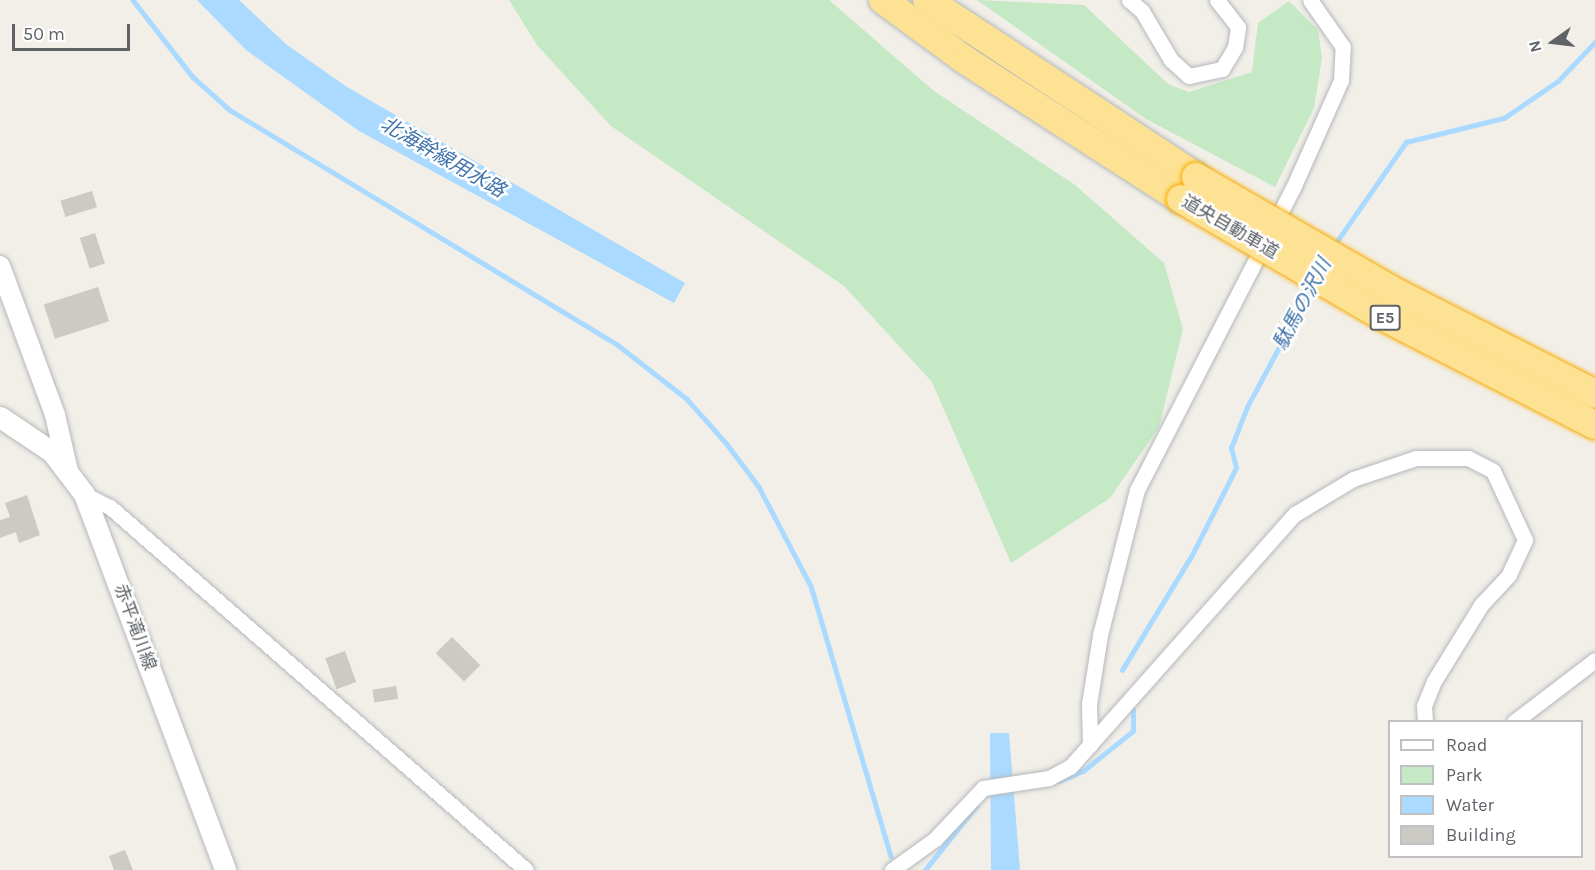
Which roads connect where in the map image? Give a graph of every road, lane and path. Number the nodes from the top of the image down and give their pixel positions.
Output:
1 (883, 0) edge
2 (927, 0) edge
3 (1129, 0) edge
4 (1217, 0) edge
5 (1310, 0) edge
6 (1188, 188) junction
7 (0, 267) edge
8 (1595, 394) edge
9 (0, 417) edge
10 (1595, 425) edge
11 (68, 471) junction
12 (84, 494) junction
13 (1595, 660) edge
14 (1425, 720) edge
15 (1517, 720) edge
16 (1090, 745) junction
17 (225, 870) edge
18 (526, 870) edge
19 (892, 870) edge

1 - 6 highway, 道央自動車道 / E5
2 - 6 highway, 道央自動車道 / E5
3 - 4 street
5 - 16 street
6 - 8 highway, 道央自動車道 / E5, bridge
6 - 10 highway, 道央自動車道 / E5, bridge
7 - 11 street
9 - 11 main road, 赤平滝川線
11 - 12 main road, 赤平滝川線
12 - 17 main road, 赤平滝川線
12 - 18 street
13 - 15 street
14 - 16 street
16 - 19 street

